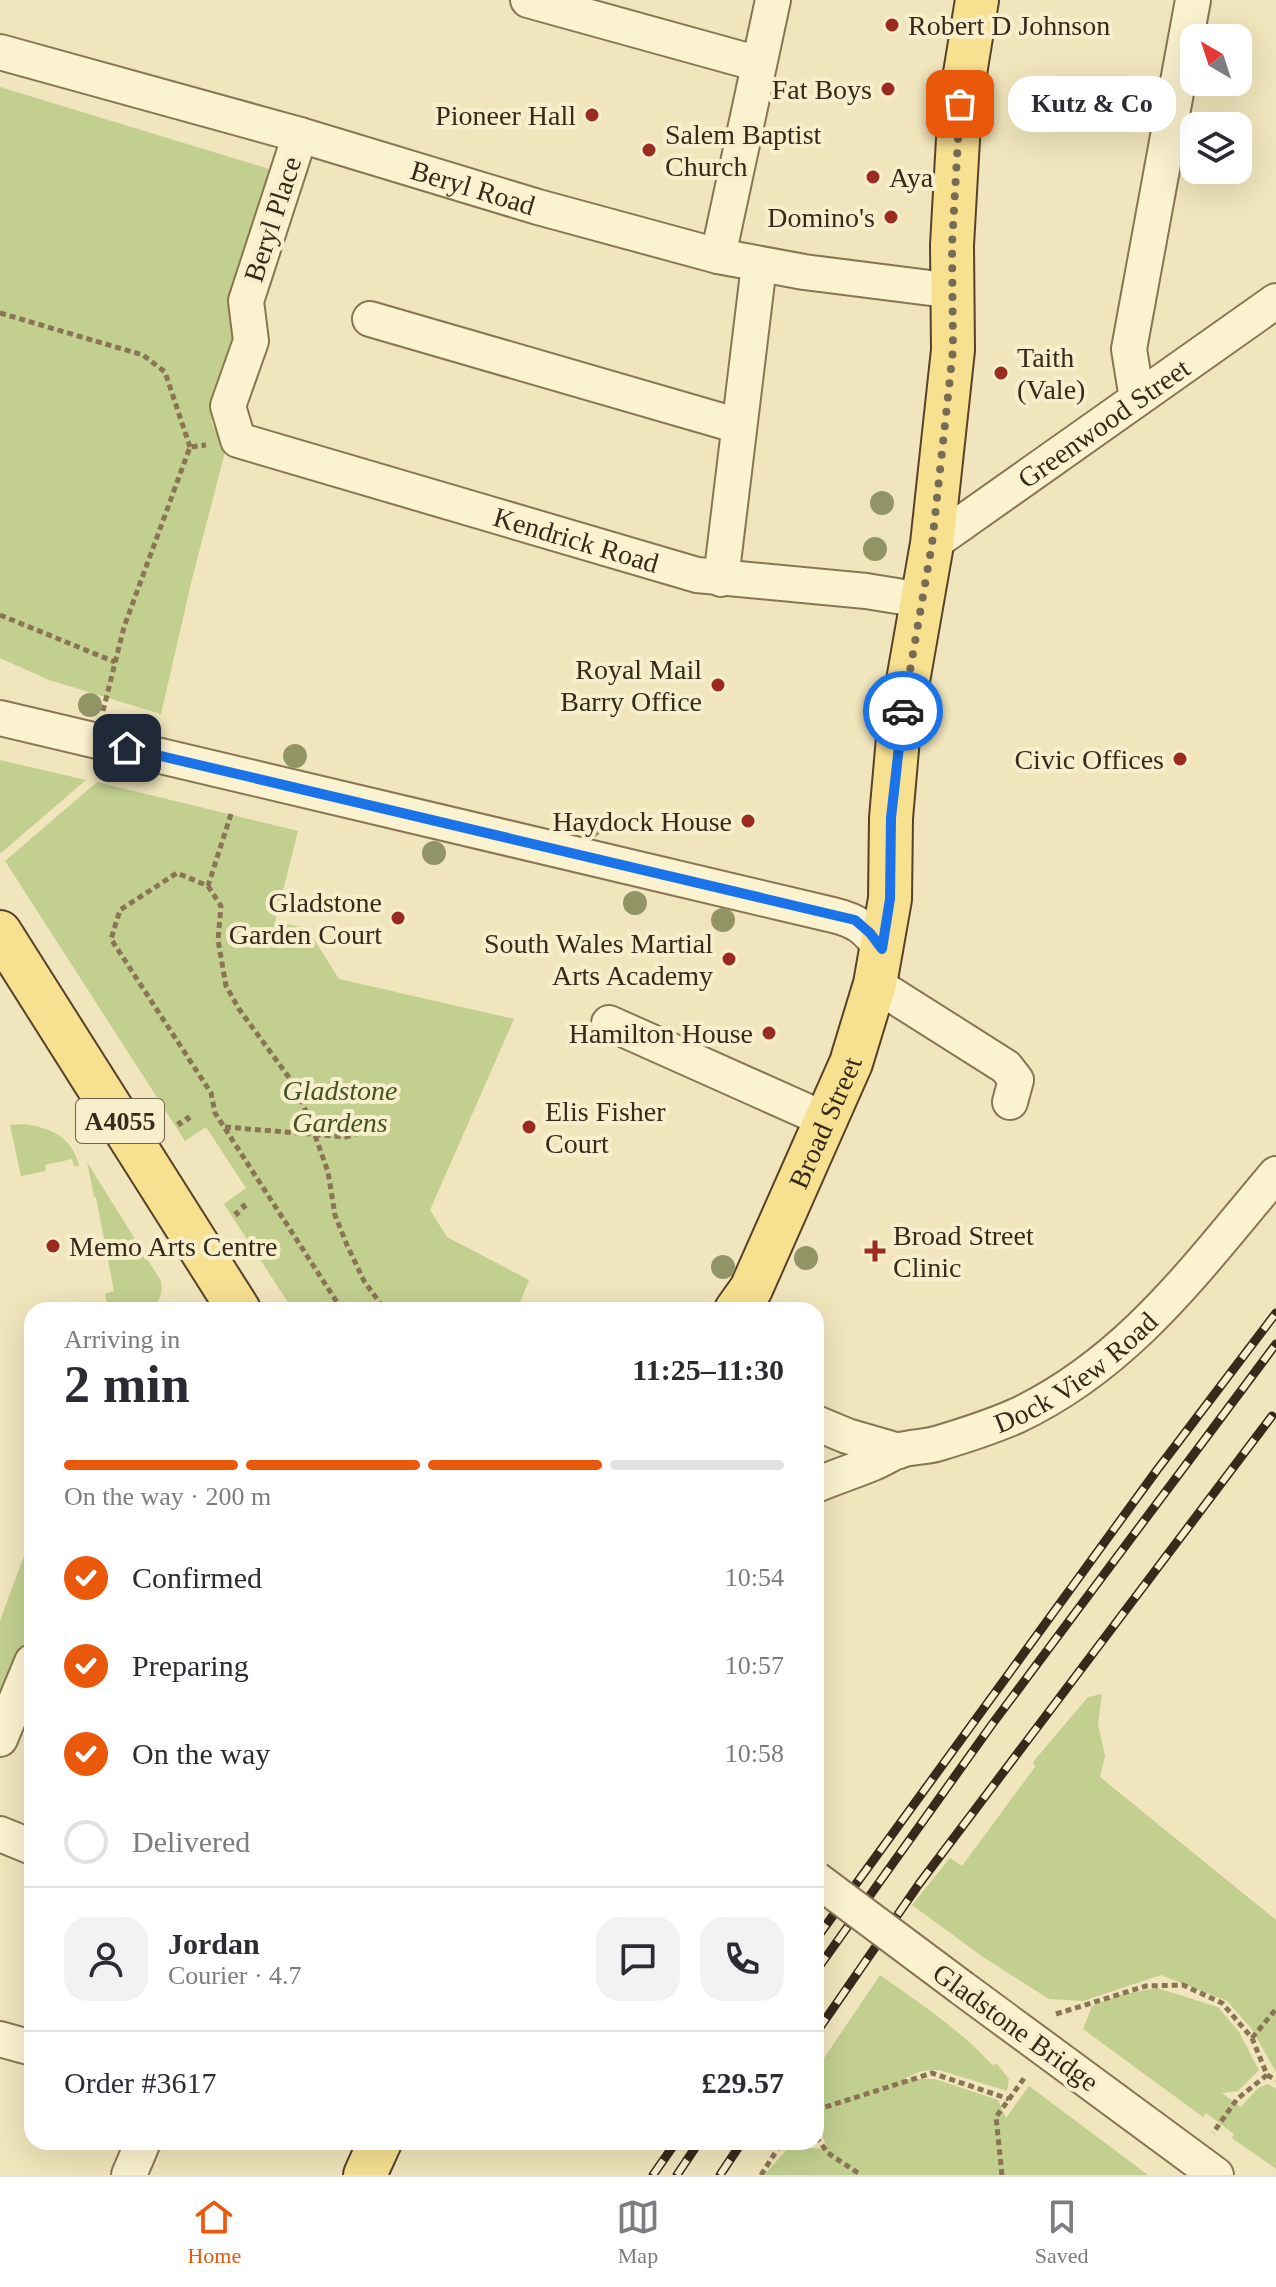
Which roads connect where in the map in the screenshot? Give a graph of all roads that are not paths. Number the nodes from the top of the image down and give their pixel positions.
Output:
1 (528, 0) edge
2 (773, 0) edge
3 (977, 0) edge
4 (1193, 0) edge
5 (0, 52) edge
6 (759, 64) junction
7 (300, 135) junction
8 (718, 256) junction
9 (759, 265) junction
10 (954, 291) junction
11 (1276, 301) edge
12 (370, 319) dead end
13 (1137, 399) junction
14 (739, 426) junction
15 (238, 440) joint
16 (932, 544) junction
17 (721, 579) junction
18 (922, 600) junction
19 (0, 718) edge
20 (0, 932) edge
21 (878, 966) junction
22 (609, 1023) dead end
23 (1010, 1102) dead end
24 (826, 1120) junction
25 (1276, 1174) edge
26 (234, 1302) edge
27 (747, 1302) edge
28 (824, 1426) edge
29 (899, 1451) junction
30 (824, 1482) edge
31 (24, 1681) edge
32 (0, 1739) edge
33 (0, 1834) edge
34 (24, 1844) edge
35 (824, 1885) edge
36 (0, 2039) edge
37 (24, 2046) edge
38 (140, 2150) edge
39 (376, 2150) edge
40 (129, 2175) edge
41 (365, 2175) edge
42 (1216, 2175) edge

1 - 6 street
2 - 6 street
3 - 10 main road, Broad Street
4 - 13 street
5 - 7 street, Beryl Road
6 - 8 street
7 - 8 street, Beryl Road
7 - 15 street, Beryl Place
8 - 9 street, Beryl Road
9 - 10 street, Beryl Road
9 - 14 street
10 - 16 main road, Broad Street
11 - 13 street, Greenwood Street
12 - 14 street
13 - 16 street, Greenwood Street
14 - 17 street
15 - 17 street, Kendrick Road
16 - 18 main road, Broad Street
17 - 18 street, Kendrick Road
18 - 21 main road, Broad Street
19 - 21 street
20 - 26 main road, A4055
21 - 23 street
21 - 24 main road, Broad Street
22 - 24 street
24 - 27 main road, Broad Street
25 - 29 street, Dock View Road
28 - 29 street
29 - 30 street, Dock View Road
31 - 32 street
33 - 34 street
35 - 42 street, Gladstone Bridge, bridge
36 - 37 street
38 - 40 street
39 - 41 main road

